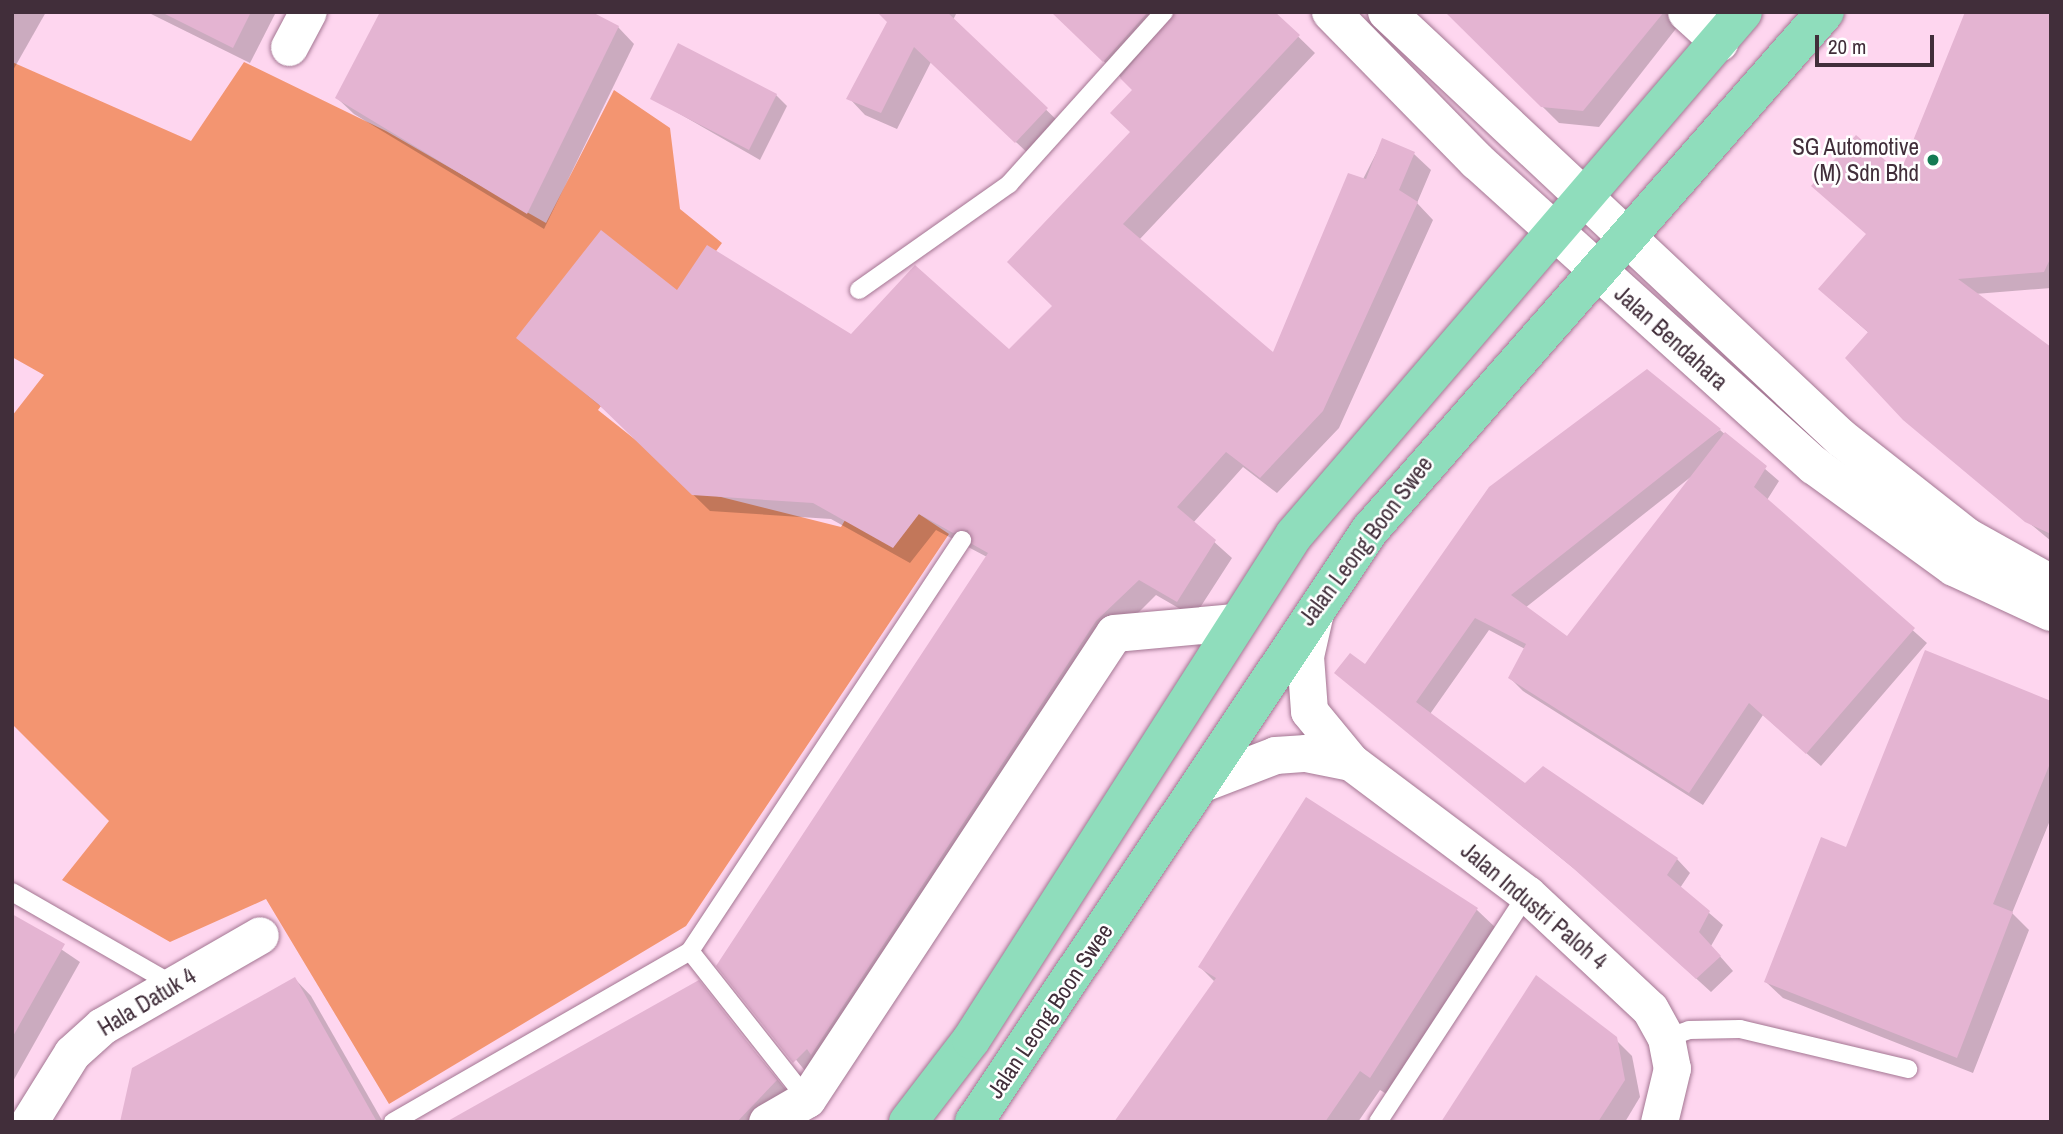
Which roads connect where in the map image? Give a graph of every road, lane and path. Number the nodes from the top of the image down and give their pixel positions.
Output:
1 (308, 12) edge
2 (1164, 12) edge
3 (1331, 12) edge
4 (1387, 12) edge
5 (1686, 12) edge
6 (1743, 12) edge
7 (1825, 12) edge
8 (1719, 42) junction
9 (289, 47) dead end
10 (1591, 227) junction
11 (1599, 273) junction
12 (859, 290) dead end
13 (962, 540) dead end
14 (2051, 584) edge
15 (1317, 600) junction
16 (2051, 612) edge
17 (1235, 622) junction
18 (1351, 762) junction
19 (1200, 784) junction
20 (12, 892) edge
21 (1527, 894) junction
22 (260, 936) dead end
23 (690, 951) junction
24 (174, 985) junction
25 (1666, 1038) junction
26 (1908, 1069) dead end
27 (817, 1110) edge
28 (29, 1122) edge
29 (393, 1122) edge
30 (767, 1122) edge
31 (908, 1122) edge
32 (974, 1122) edge
33 (1378, 1122) edge
34 (1659, 1122) edge

1 - 9 street
2 - 12 lane
3 - 10 main road, Jalan Bendahara
4 - 10 main road, Jalan Bendahara
5 - 8 street
6 - 8 main road, Jalan Leong Boon Swee
7 - 10 main road, Jalan Leong Boon Swee
8 - 10 main road, Jalan Leong Boon Swee
10 - 11 main road, Jalan Leong Boon Swee
10 - 11 main road, Jalan Bendahara
10 - 14 main road, Jalan Bendahara
10 - 17 main road, Jalan Leong Boon Swee
11 - 15 main road, Jalan Leong Boon Swee
11 - 16 main road, Jalan Bendahara
13 - 23 lane
15 - 18 street, Jalan Industri Paloh 4
15 - 19 main road, Jalan Leong Boon Swee
17 - 27 street
17 - 31 main road, Jalan Leong Boon Swee
18 - 19 street, Jalan Industri Paloh 4
18 - 21 street, Jalan Industri Paloh 4
19 - 32 main road, Jalan Leong Boon Swee
20 - 24 lane
21 - 25 street, Jalan Industri Paloh 4
21 - 33 lane
22 - 24 street, Hala Datuk 4
23 - 27 lane
23 - 29 lane
24 - 28 street, Hala Datuk 4
25 - 26 lane
25 - 34 street, Jalan Industri Paloh 4
27 - 30 street

